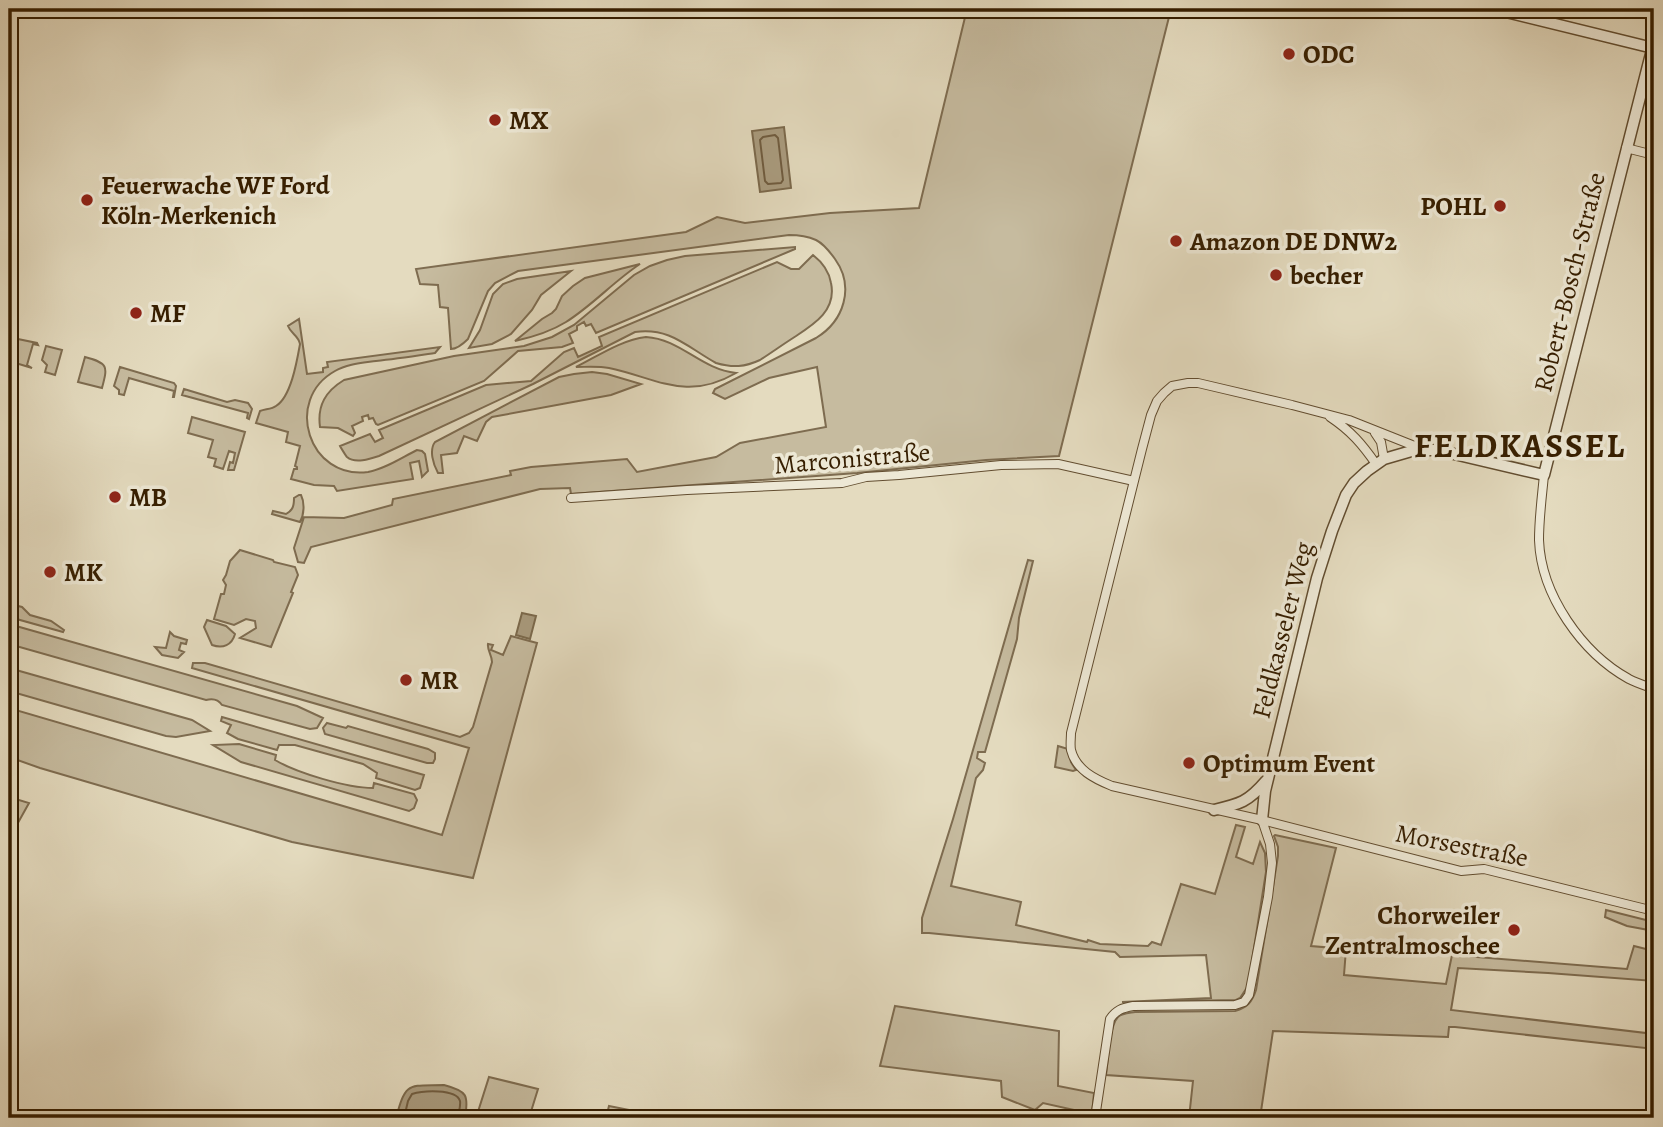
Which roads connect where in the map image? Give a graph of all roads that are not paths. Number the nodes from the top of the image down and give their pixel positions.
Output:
1 (1494, 9) edge
2 (1654, 45) edge
3 (1626, 148) junction
4 (1654, 155) edge
5 (1325, 414) junction
6 (1372, 430) junction
7 (1424, 450) junction
8 (1380, 462) junction
9 (1544, 475) junction
10 (1134, 481) junction
11 (571, 498) dead end
12 (1654, 689) edge
13 (1268, 779) junction
14 (1214, 810) junction
15 (1262, 820) junction
16 (1654, 911) edge
17 (1095, 1118) edge

1 - 2 street
2 - 3 street, Robert-Bosch-Straße
3 - 4 street
3 - 9 street, Robert-Bosch-Straße
5 - 6 street
5 - 8 street
5 - 10 street
6 - 7 street
6 - 8 street
7 - 8 street, Feldkasseler Weg
7 - 9 street, Feldkasseler Weg
8 - 13 street, Feldkasseler Weg
9 - 12 street, Robert-Bosch-Straße
10 - 11 street, Marconistraße
10 - 14 street
13 - 14 street
13 - 15 street, Feldkasseler Weg
14 - 15 street
15 - 16 street, Morsestraße
15 - 17 street, Feldkasseler Weg

